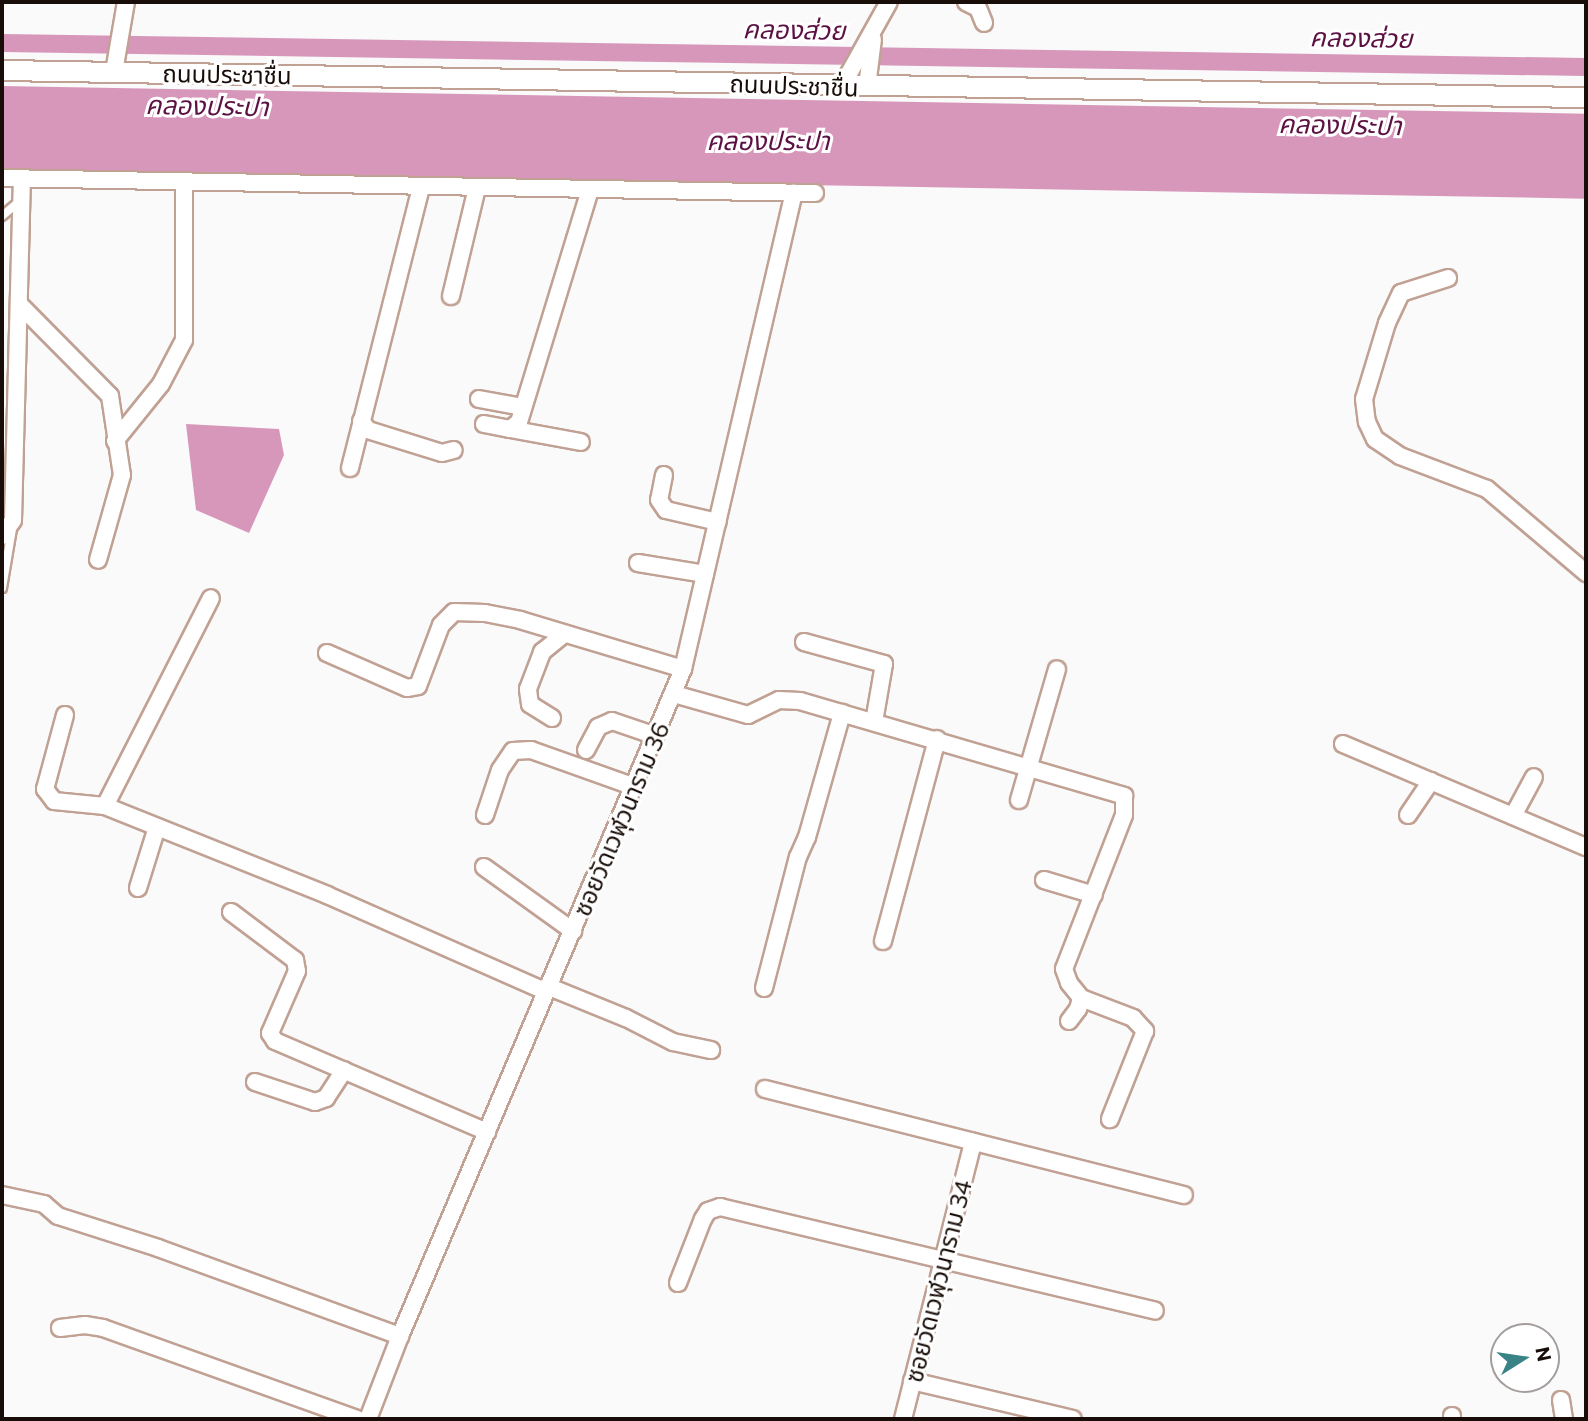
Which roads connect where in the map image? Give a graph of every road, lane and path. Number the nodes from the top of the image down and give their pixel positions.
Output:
1 (126, 2) edge
2 (888, 2) edge
3 (966, 2) edge
4 (984, 23) dead end
5 (874, 30) junction
6 (2, 70) edge
7 (114, 72) junction
8 (842, 86) junction
9 (867, 87) junction
10 (1586, 97) edge
11 (2, 178) edge
12 (22, 179) junction
13 (184, 182) junction
14 (421, 187) junction
15 (477, 188) junction
16 (590, 190) junction
17 (794, 192) junction
18 (816, 193) dead end
19 (22, 199) junction
20 (2, 216) edge
21 (1448, 278) dead end
22 (451, 296) dead end
23 (19, 304) junction
24 (479, 399) dead end
25 (523, 407) junction
26 (361, 421) junction
27 (484, 424) dead end
28 (510, 429) junction
29 (116, 440) junction
30 (581, 442) dead end
31 (454, 450) dead end
32 (350, 468) dead end
33 (664, 475) dead end
34 (2, 502) edge
35 (13, 520) junction
36 (718, 522) junction
37 (2, 536) edge
38 (98, 561) dead end
39 (638, 563) dead end
40 (1586, 573) edge
41 (705, 574) junction
42 (2, 588) edge
43 (211, 598) dead end
44 (564, 634) junction
45 (804, 642) dead end
46 (327, 653) dead end
47 (683, 669) junction
48 (1057, 669) dead end
49 (674, 694) junction
50 (842, 713) junction
51 (65, 715) dead end
52 (552, 718) dead end
53 (874, 722) junction
54 (656, 736) junction
55 (937, 739) junction
56 (1343, 744) dead end
57 (586, 750) dead end
58 (1028, 766) junction
59 (1431, 781) junction
60 (1531, 781) dead end
61 (635, 787) junction
62 (1019, 800) dead end
63 (105, 806) junction
64 (1517, 809) junction
65 (485, 815) dead end
66 (1408, 815) dead end
67 (157, 827) junction
68 (1586, 847) edge
69 (484, 867) dead end
70 (1044, 880) dead end
71 (138, 888) dead end
72 (1094, 895) junction
73 (231, 912) dead end
74 (573, 931) junction
75 (883, 941) dead end
76 (546, 988) junction
77 (764, 988) dead end
78 (1081, 998) junction
79 (1069, 1021) dead end
80 (711, 1050) dead end
81 (344, 1070) junction
82 (255, 1082) dead end
83 (765, 1089) dead end
84 (1110, 1119) dead end
85 (487, 1132) junction
86 (973, 1142) junction
87 (2, 1195) edge
88 (1184, 1195) dead end
89 (944, 1259) junction
90 (678, 1283) dead end
91 (1155, 1311) dead end
92 (60, 1328) dead end
93 (400, 1336) junction
94 (912, 1381) junction
95 (1561, 1400) dead end
96 (357, 1419) edge
97 (368, 1419) edge
98 (903, 1419) edge
99 (1073, 1419) edge
100 (1564, 1419) edge

1 - 7 street
2 - 5 street
3 - 4 street
5 - 8 street
5 - 9 street
6 - 7 street, ถนนประชาชื่น
7 - 8 street, ถนนประชาชื่น
8 - 9 street, ถนนประชาชื่น
9 - 10 street, ถนนประชาชื่น
11 - 12 street
12 - 13 street
12 - 19 street
13 - 14 street
13 - 29 street
14 - 15 street
14 - 26 street
15 - 16 street
15 - 22 street
16 - 17 street
16 - 25 street
17 - 18 street
17 - 36 street, ซอยวัดเวฬุวนาราม 36
19 - 20 lane
19 - 23 street
21 - 40 street
23 - 29 street
23 - 35 street
24 - 25 street
25 - 28 street
26 - 31 street
26 - 32 street
27 - 28 street
28 - 30 street
29 - 38 street
33 - 36 street
34 - 35 lane
35 - 37 street
35 - 42 lane
36 - 41 street, ซอยวัดเวฬุวนาราม 36
39 - 41 street
41 - 47 street, ซอยวัดเวฬุวนาราม 36
43 - 63 street
44 - 46 street
44 - 47 street
44 - 52 street
45 - 53 street
47 - 49 street, ซอยวัดเวฬุวนาราม 36
48 - 58 street
49 - 50 street
49 - 54 street, ซอยวัดเวฬุวนาราม 36
50 - 53 street
50 - 77 street
51 - 63 street
53 - 55 street
54 - 57 street
54 - 61 street, ซอยวัดเวฬุวนาราม 36
55 - 58 street
55 - 75 street
56 - 59 street
58 - 62 street
58 - 72 street
59 - 64 street
59 - 66 street
60 - 64 street
61 - 65 street
61 - 74 street, ซอยวัดเวฬุวนาราม 36
63 - 67 street
64 - 68 street
67 - 71 street
67 - 76 street
69 - 74 street
70 - 72 street
72 - 78 street
73 - 81 street
74 - 76 street, ซอยวัดเวฬุวนาราม 36
76 - 80 street
76 - 85 street, ซอยวัดเวฬุวนาราม 36
78 - 79 street
78 - 84 street
81 - 82 street
81 - 85 street
83 - 86 street
85 - 93 street, ซอยวัดเวฬุวนาราม 36
86 - 88 street
86 - 89 street, ซอยวัดเวฬุวนาราม 34
87 - 93 street
89 - 90 street
89 - 91 street
89 - 94 street, ซอยวัดเวฬุวนาราม 34
92 - 96 street
93 - 97 street, ซอยวัดเวฬุวนาราม 36
94 - 98 street, ซอยวัดเวฬุวนาราม 34
94 - 99 street
95 - 100 street

